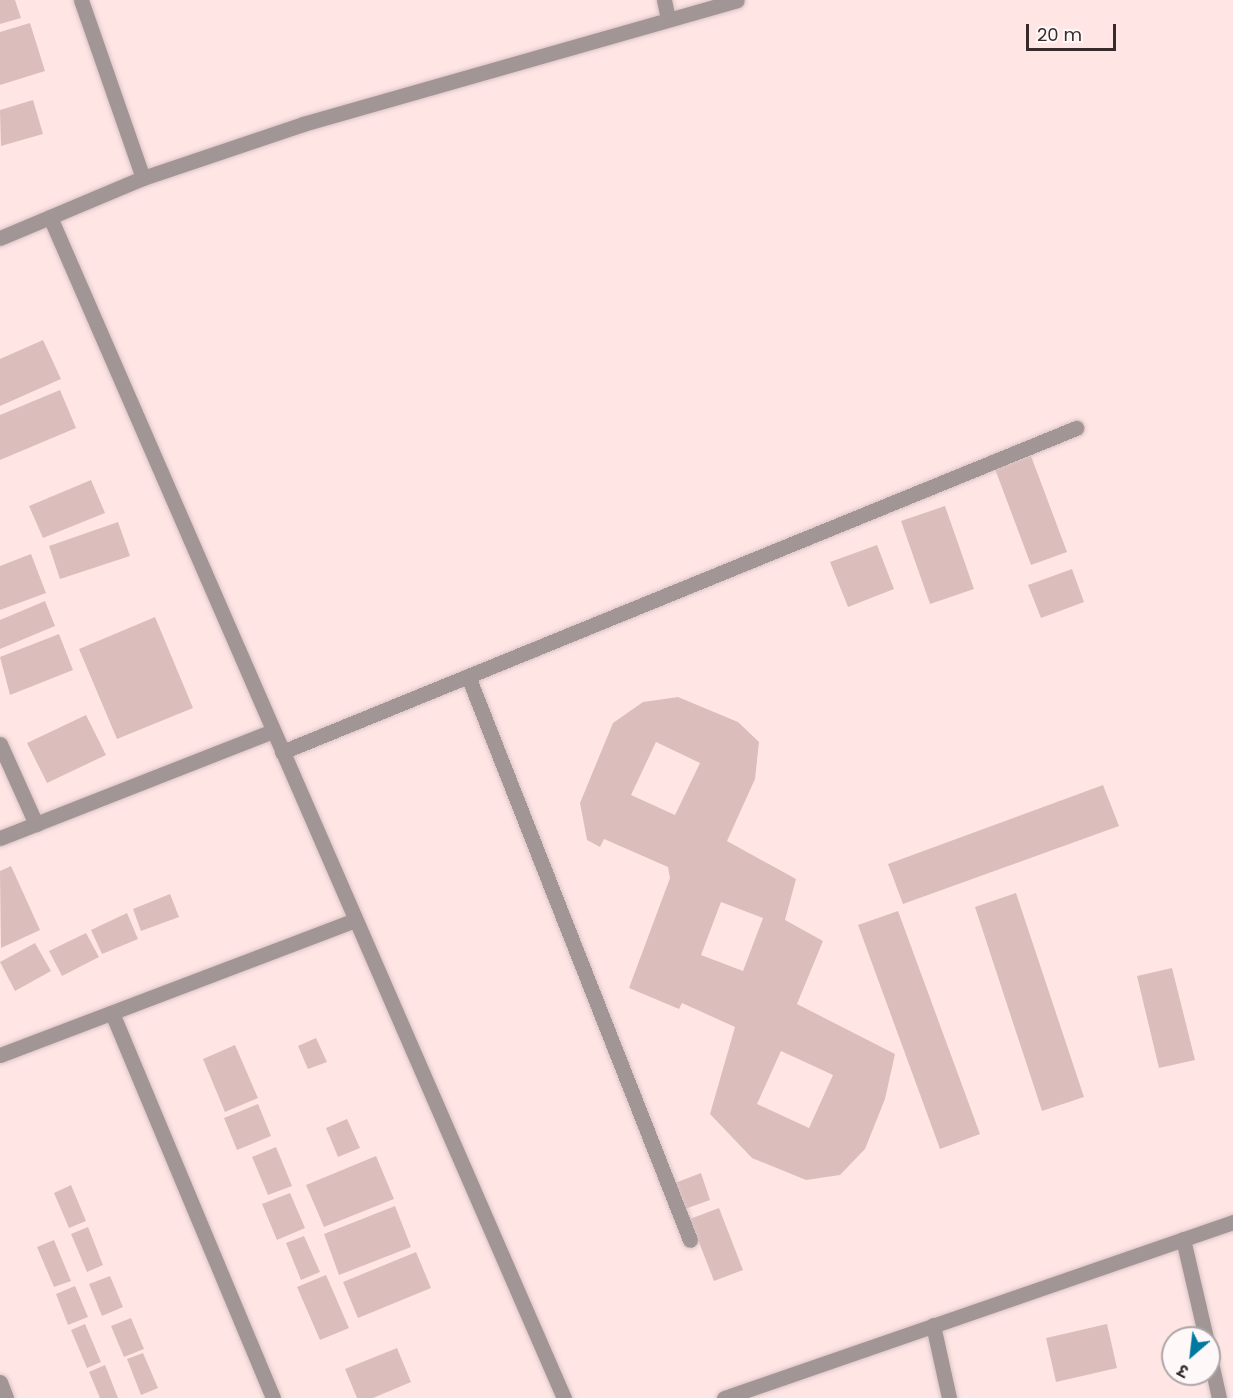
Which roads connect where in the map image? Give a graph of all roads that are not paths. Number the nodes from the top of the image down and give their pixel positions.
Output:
1 (81, 0) edge
2 (664, 0) edge
3 (737, 0) edge
4 (668, 19) junction
5 (143, 178) junction
6 (50, 217) junction
7 (0, 238) edge
8 (1076, 428) dead end
9 (468, 676) junction
10 (273, 731) junction
11 (0, 744) edge
12 (282, 752) junction
13 (36, 824) junction
14 (0, 838) edge
15 (355, 920) junction
16 (112, 1012) junction
17 (0, 1055) edge
18 (1233, 1222) edge
19 (1184, 1239) junction
20 (690, 1240) dead end
21 (933, 1325) junction
22 (1203, 1326) edge
23 (0, 1382) edge
24 (6, 1398) edge
25 (273, 1398) edge
26 (564, 1398) edge
27 (724, 1398) edge
28 (949, 1398) edge

1 - 5 street
2 - 4 street
3 - 4 street
4 - 5 street
5 - 6 street
6 - 7 street
6 - 10 street
8 - 9 street
9 - 12 street
9 - 20 street
10 - 12 street
10 - 13 street
11 - 13 street
12 - 15 street
13 - 14 street
15 - 16 street
15 - 26 street
16 - 17 street
16 - 25 street
18 - 19 street
19 - 21 street
19 - 22 street
21 - 27 street
21 - 28 street
23 - 24 street

